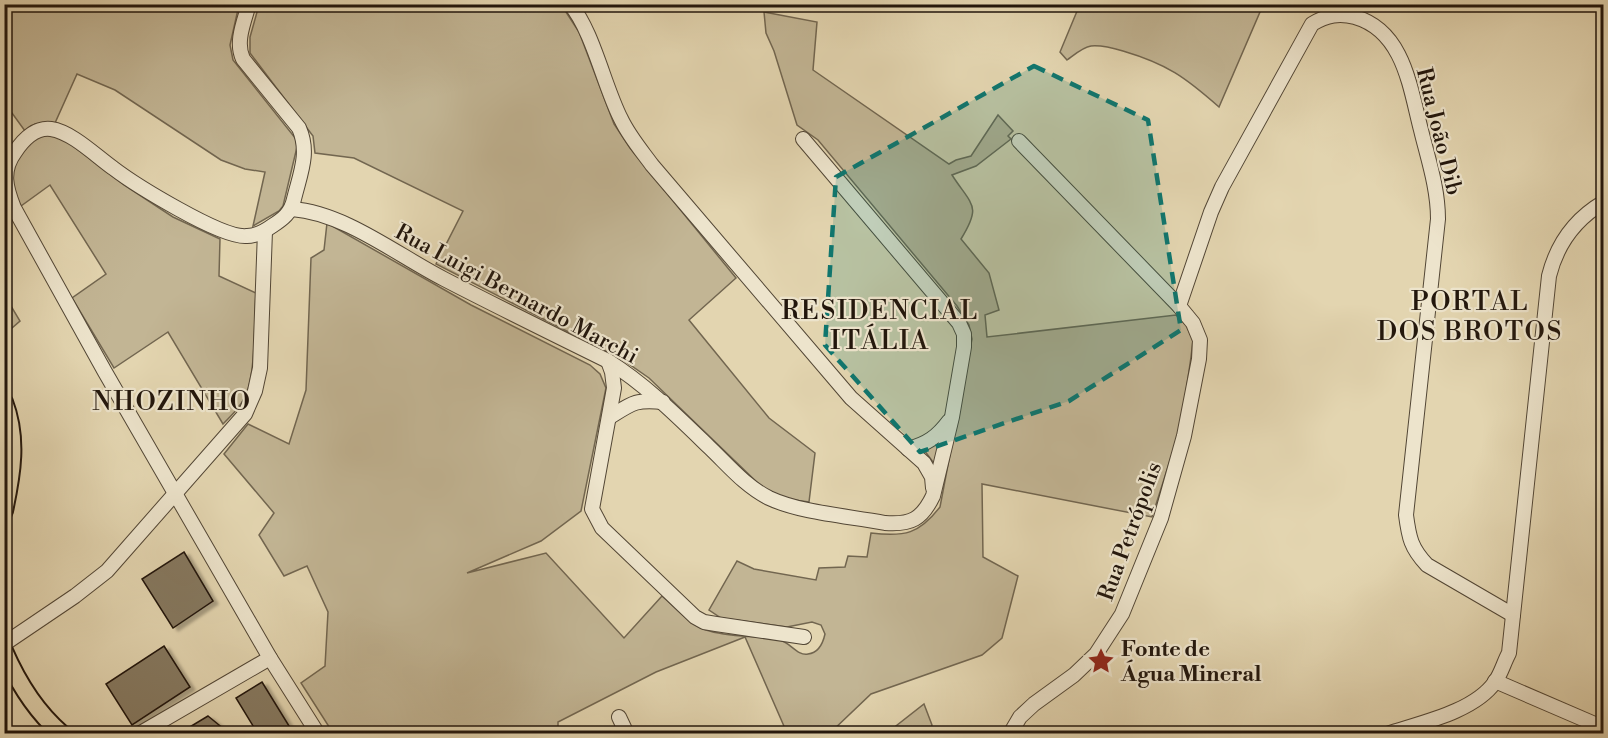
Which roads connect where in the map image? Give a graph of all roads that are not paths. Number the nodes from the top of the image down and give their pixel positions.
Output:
1 (249, 4) edge
2 (573, 6) edge
3 (803, 139) dead end
4 (1020, 141) dead end
5 (1604, 202) edge
6 (292, 209) junction
7 (265, 231) junction
8 (1179, 306) junction
9 (608, 361) junction
10 (4, 402) edge
11 (663, 402) junction
12 (610, 417) junction
13 (952, 417) junction
14 (8, 430) edge
15 (908, 449) junction
16 (176, 494) junction
17 (933, 496) junction
18 (4, 511) edge
19 (1513, 615) junction
20 (804, 637) dead end
21 (4, 644) edge
22 (4, 651) edge
23 (270, 658) junction
24 (1495, 681) junction
25 (619, 717) dead end
26 (1604, 728) edge
27 (62, 734) edge
28 (139, 734) edge
29 (318, 734) edge
30 (627, 734) edge
31 (1010, 734) edge
32 (1386, 734) edge

1 - 6 street
2 - 15 street
3 - 13 street, Rua Luigi Bernardo Marchi
4 - 8 street, Rua Petrópolis
5 - 19 street
6 - 7 street
6 - 9 street, Rua Luigi Bernardo Marchi
7 - 16 street
7 - 16 street
8 - 19 street, Rua João Dib
8 - 31 street, Rua Petrópolis
9 - 11 street, Rua Luigi Bernardo Marchi
9 - 12 street
10 - 14 main road
11 - 12 street
11 - 17 street, Rua Luigi Bernardo Marchi
12 - 20 street
13 - 15 street
13 - 17 street, Rua Luigi Bernardo Marchi
14 - 18 main road
15 - 17 street
16 - 21 street
16 - 23 street
19 - 24 street
22 - 27 main road
23 - 28 street
23 - 29 street
24 - 26 street
24 - 32 street
25 - 30 street

